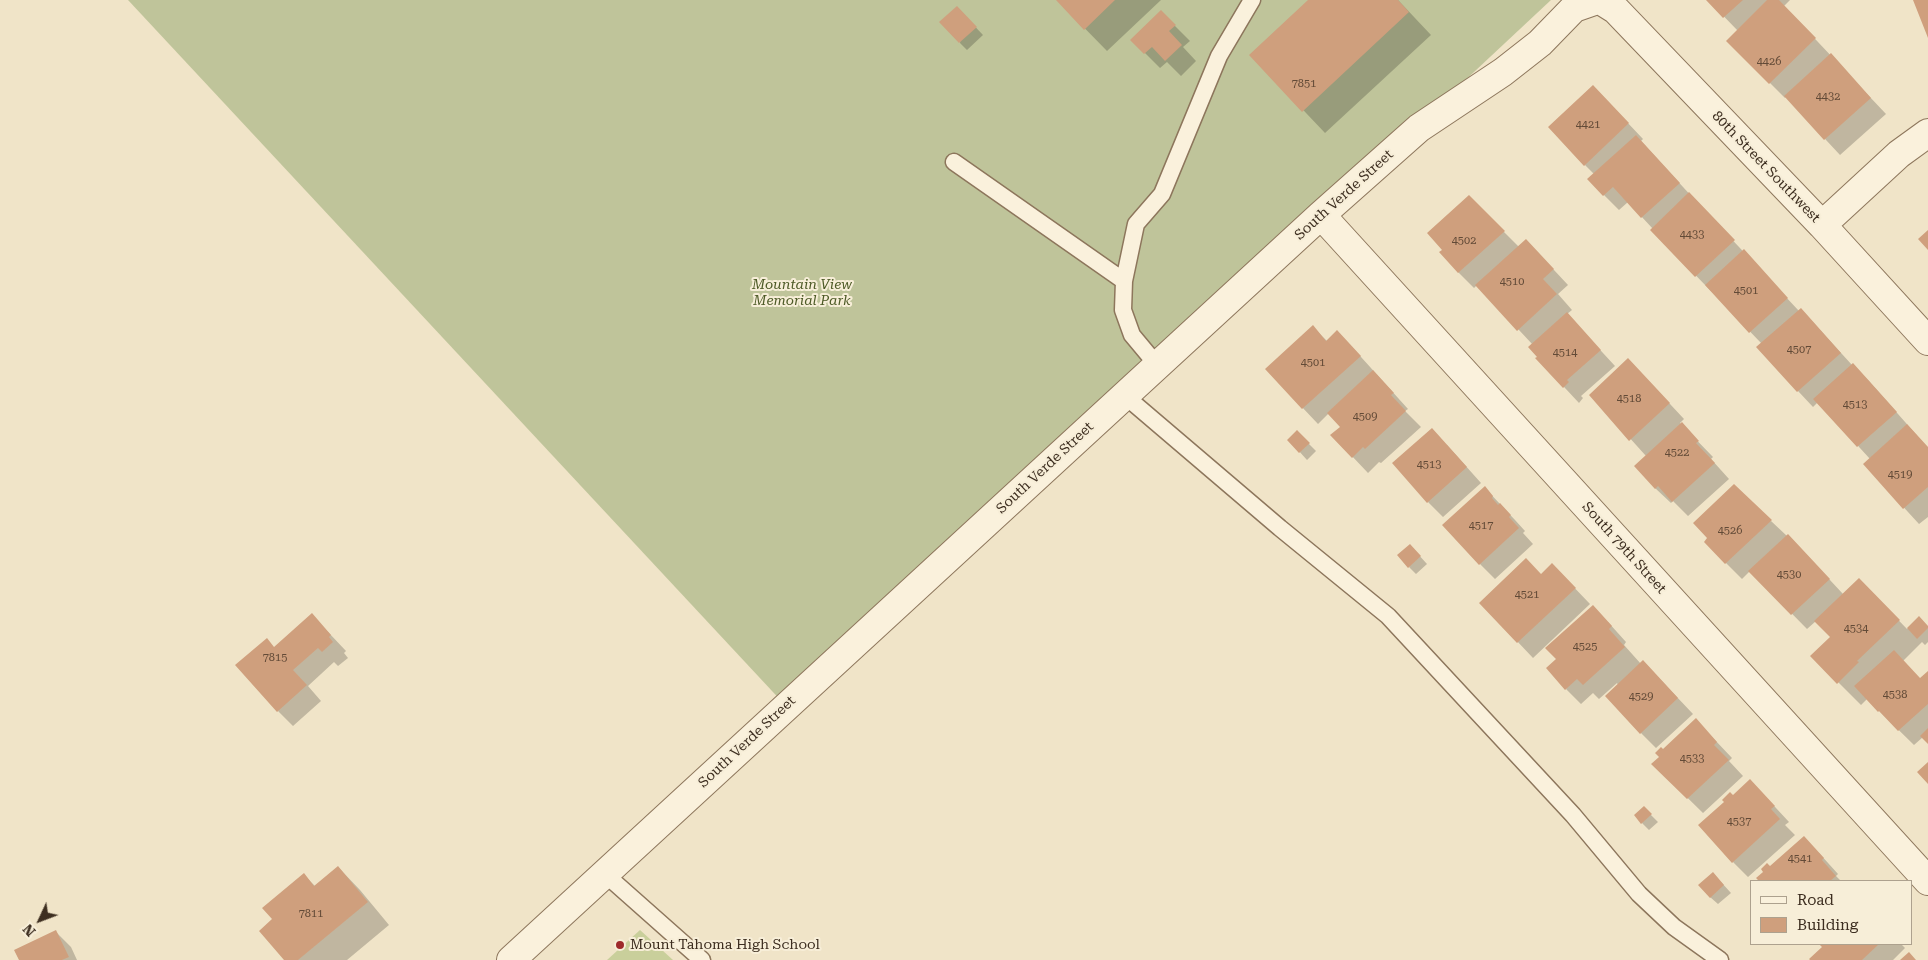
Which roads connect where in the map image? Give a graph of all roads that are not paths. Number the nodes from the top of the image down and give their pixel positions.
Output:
1 (1252, 0) edge
2 (1598, 0) edge
3 (1928, 133) edge
4 (954, 162) dead end
5 (1321, 215) junction
6 (1822, 225) junction
7 (1124, 281) junction
8 (1928, 341) edge
9 (1157, 365) junction
10 (1124, 395) junction
11 (605, 874) junction
12 (1928, 881) edge
13 (511, 960) edge
14 (702, 960) edge
15 (1720, 960) edge

1 - 7 lane
2 - 5 street, South Verde Street
2 - 6 street, 80th Street Southwest
3 - 6 street
4 - 7 lane
5 - 9 street, South Verde Street
5 - 12 street, South 79th Street
6 - 8 street, 80th Street Southwest
7 - 9 lane
9 - 10 street, South Verde Street
10 - 11 street, South Verde Street
10 - 15 lane
11 - 13 street, South Verde Street
11 - 14 lane

